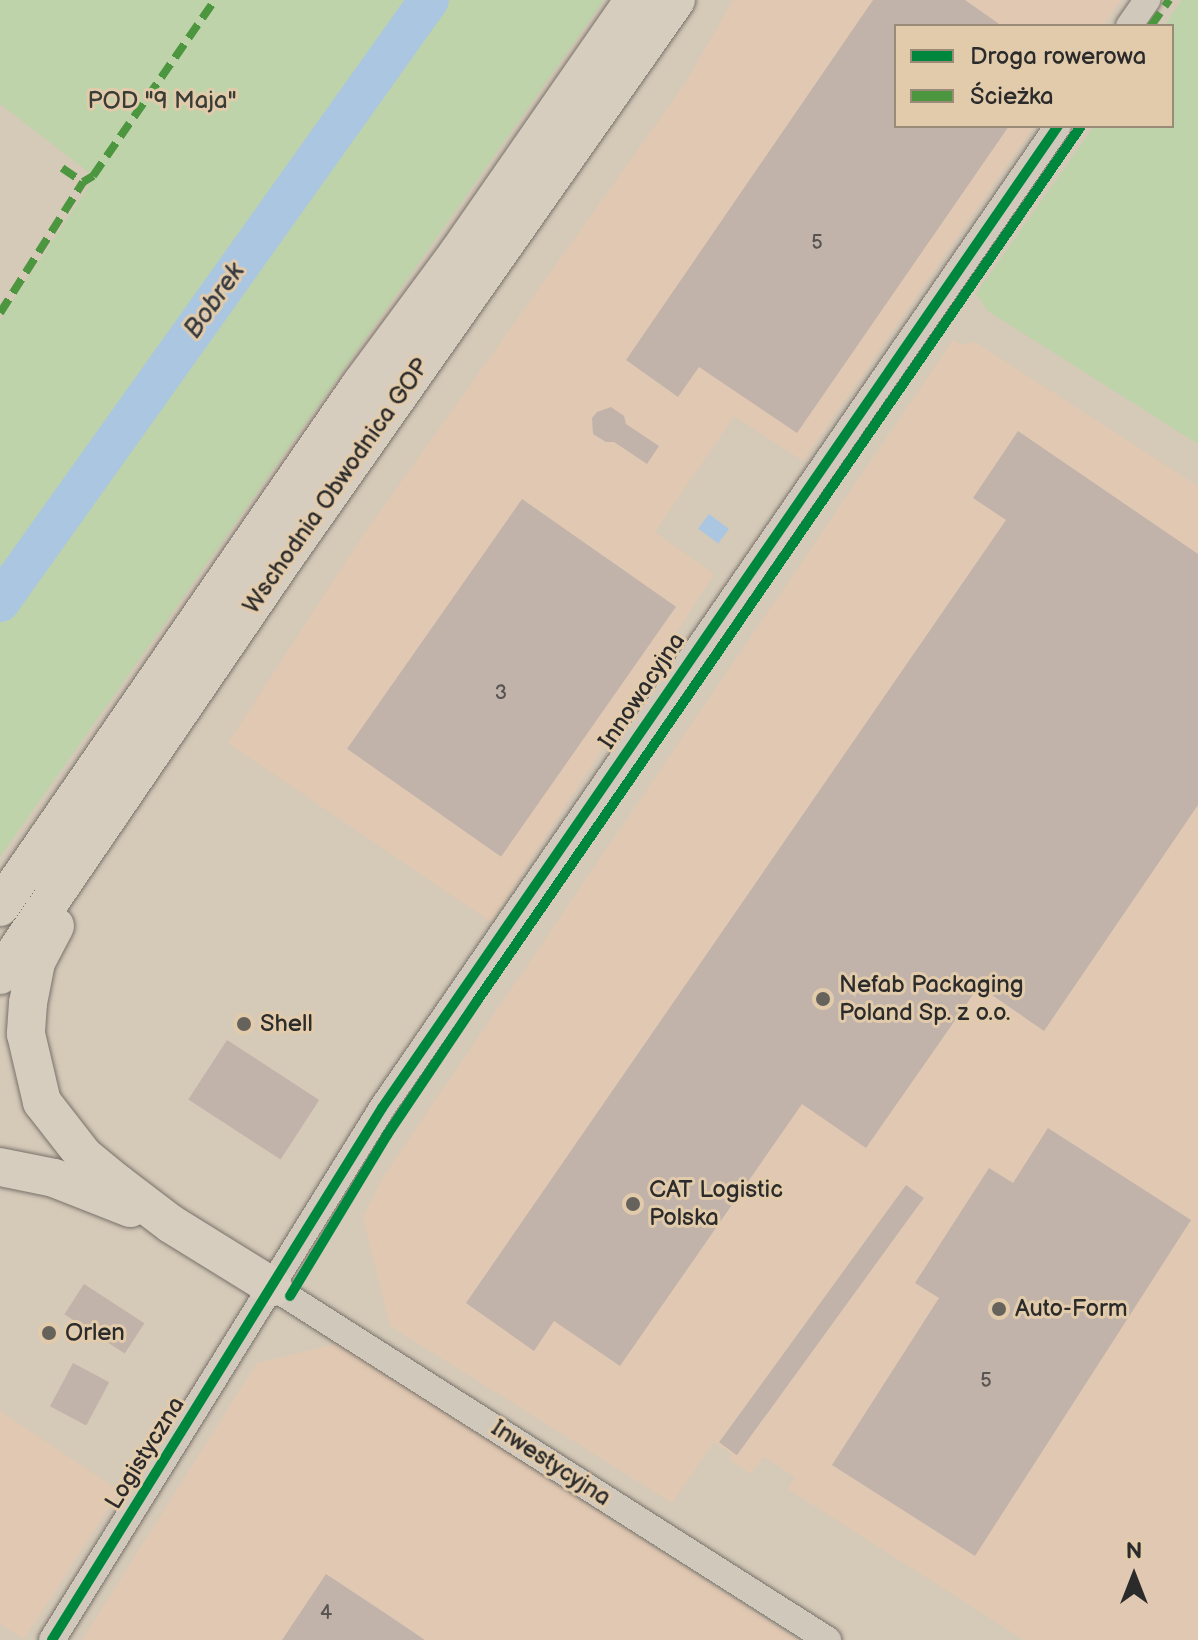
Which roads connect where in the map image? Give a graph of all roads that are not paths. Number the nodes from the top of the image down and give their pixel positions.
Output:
1 (634, 0) edge
2 (676, 0) edge
3 (1147, 0) edge
4 (1130, 24) edge
5 (1057, 128) edge
6 (130, 781) junction
7 (0, 907) edge
8 (0, 975) edge
9 (0, 1167) edge
10 (171, 1224) junction
11 (273, 1287) junction
12 (52, 1640) edge
13 (828, 1640) edge

1 - 7 highway, Wschodnia Obwodnica GOP
2 - 6 highway, Wschodnia Obwodnica GOP
3 - 4 street
5 - 11 street, Innowacyjna
6 - 8 highway, Wschodnia Obwodnica GOP
6 - 10 highway
9 - 10 highway
10 - 11 highway
11 - 12 street, Logistyczna
11 - 13 street, Inwestycyjna

